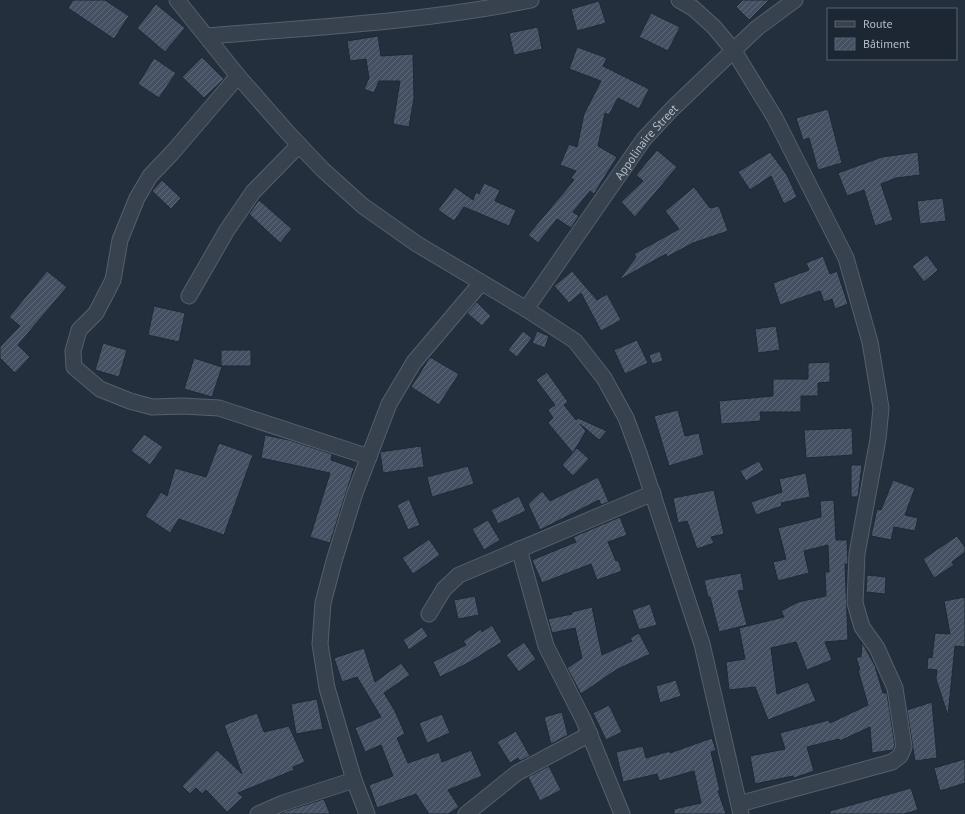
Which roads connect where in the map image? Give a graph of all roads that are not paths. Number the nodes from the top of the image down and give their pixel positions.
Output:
1 (177, 0) edge
2 (530, 0) edge
3 (679, 0) edge
4 (795, 0) edge
5 (207, 36) junction
6 (734, 51) junction
7 (238, 76) junction
8 (299, 145) junction
9 (481, 283) junction
10 (189, 296) dead end
11 (526, 309) junction
12 (369, 457) junction
13 (653, 493) junction
14 (519, 549) junction
15 (429, 614) dead end
16 (590, 734) junction
17 (354, 780) junction
18 (740, 809) edge
19 (258, 814) edge
20 (367, 814) edge
21 (466, 814) edge
22 (622, 814) edge

1 - 5 street
2 - 5 street
3 - 6 street
4 - 6 street, Appolinaire Street
5 - 7 street
6 - 11 street, Appolinaire Street
6 - 18 street
7 - 8 street
7 - 12 street
8 - 9 street
8 - 10 street
9 - 11 street
9 - 12 street
11 - 13 street
12 - 17 street
13 - 14 street
13 - 18 street
14 - 15 street
14 - 16 street
16 - 21 street
16 - 22 street
17 - 19 street
17 - 20 street

